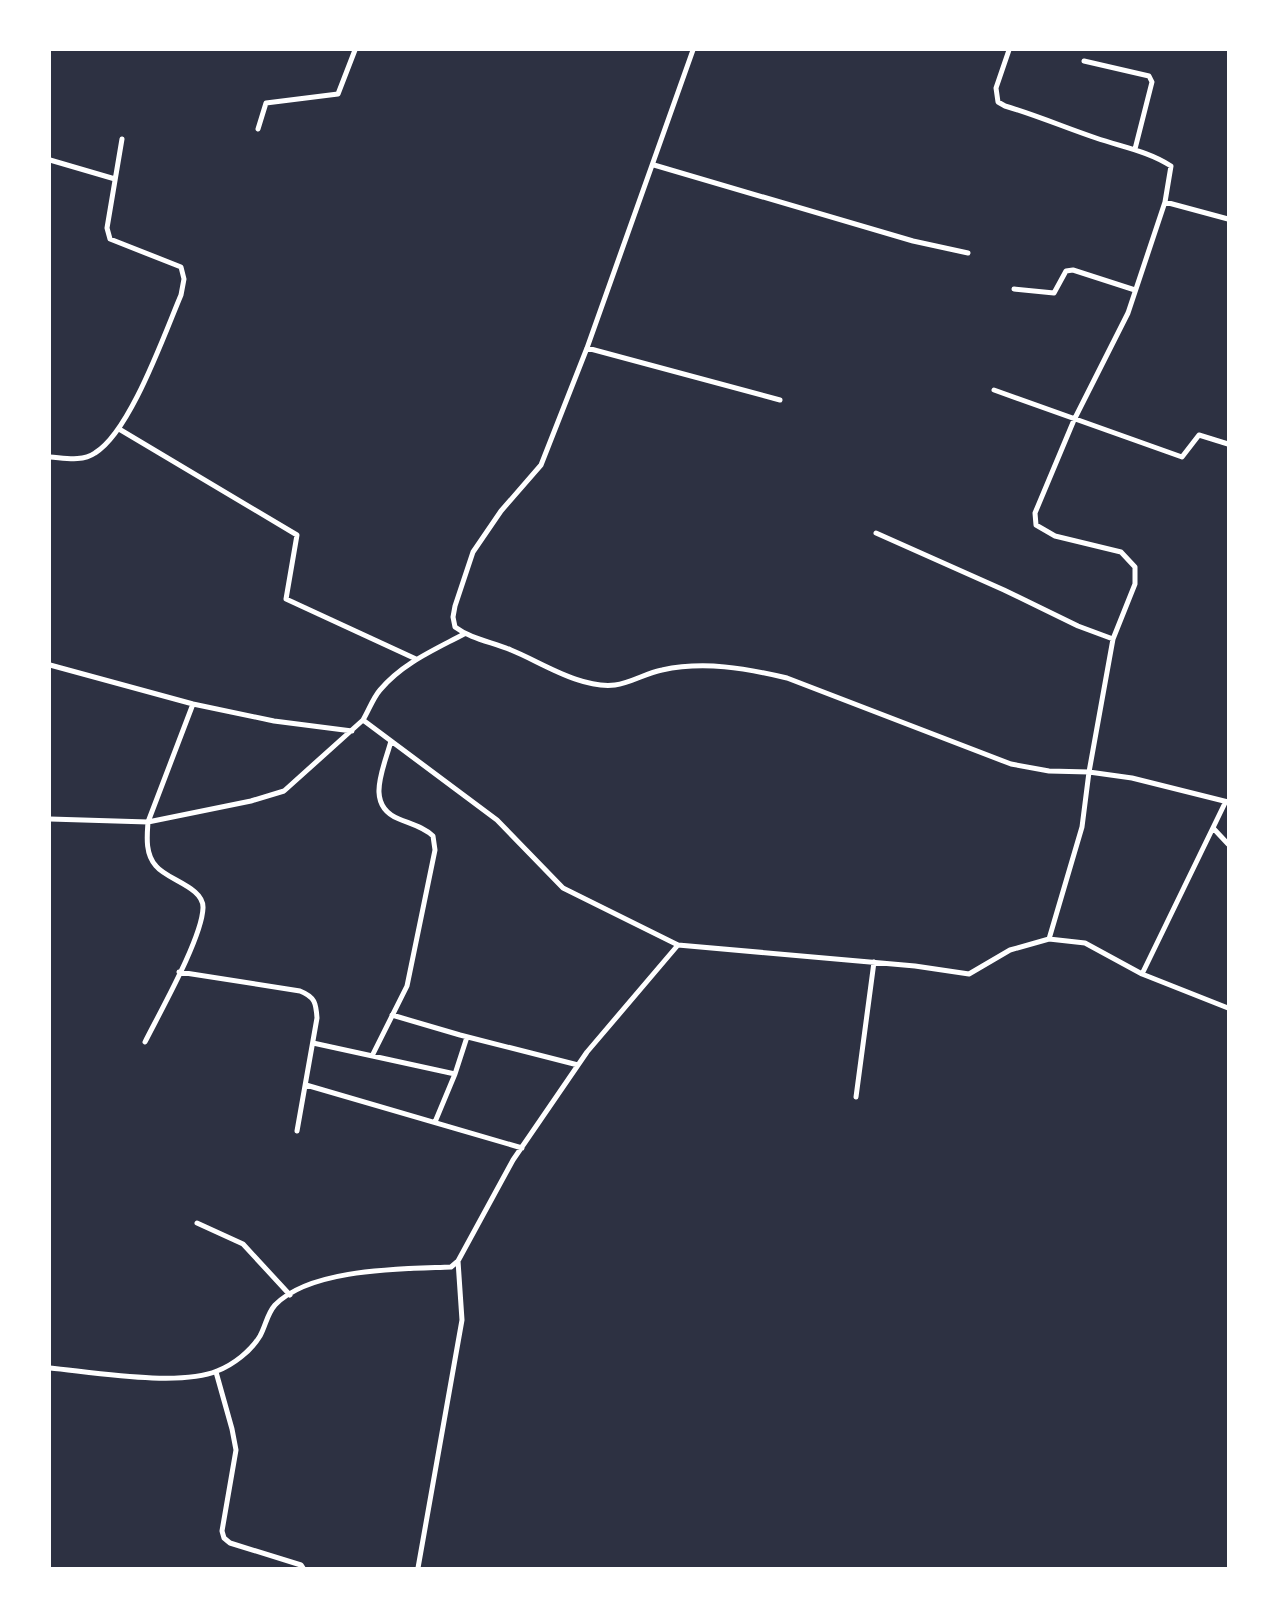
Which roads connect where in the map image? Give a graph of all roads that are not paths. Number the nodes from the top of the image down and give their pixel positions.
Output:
1 (355, 50) edge
2 (694, 50) edge
3 (1009, 50) edge
4 (1084, 61) dead end
5 (258, 129) dead end
6 (122, 139) dead end
7 (1134, 149) junction
8 (50, 160) edge
9 (654, 165) junction
10 (115, 179) junction
11 (1165, 202) junction
12 (1228, 219) edge
13 (968, 253) dead end
14 (1014, 289) dead end
15 (1135, 290) junction
16 (587, 348) junction
17 (994, 390) dead end
18 (780, 400) dead end
19 (1074, 420) junction
20 (119, 429) junction
21 (1228, 444) edge
22 (50, 457) edge
23 (876, 534) dead end
24 (464, 634) junction
25 (1113, 640) junction
26 (416, 659) junction
27 (50, 665) edge
28 (193, 704) junction
29 (363, 720) junction
30 (352, 731) junction
31 (391, 741) junction
32 (1089, 772) junction
33 (1226, 803) edge
34 (50, 819) edge
35 (148, 822) junction
36 (1213, 828) junction
37 (1228, 844) edge
38 (1049, 939) junction
39 (678, 944) junction
40 (874, 962) junction
41 (179, 972) junction
42 (1142, 974) junction
43 (1228, 1008) edge
44 (392, 1015) junction
45 (467, 1037) junction
46 (145, 1042) dead end
47 (313, 1043) junction
48 (372, 1056) junction
49 (578, 1065) junction
50 (455, 1074) junction
51 (306, 1085) junction
52 (856, 1097) dead end
53 (434, 1122) junction
54 (298, 1131) dead end
55 (522, 1148) junction
56 (197, 1223) dead end
57 (458, 1261) junction
58 (290, 1295) junction
59 (50, 1368) edge
60 (216, 1372) junction
61 (303, 1568) edge
62 (418, 1568) edge

1 - 5 street
2 - 9 street
3 - 7 street
4 - 7 street
6 - 10 street
7 - 11 street
8 - 10 street
9 - 13 street
9 - 16 street
10 - 20 street
11 - 12 street
11 - 15 street
14 - 15 street
15 - 19 street
16 - 18 street
16 - 24 street
17 - 19 street
19 - 21 street
19 - 25 street
20 - 22 street
20 - 26 street
23 - 25 street
24 - 26 street
24 - 32 street
25 - 32 street
26 - 29 street
27 - 28 street
28 - 30 street
28 - 35 street
29 - 30 street
29 - 31 street
30 - 35 street
31 - 39 street
31 - 44 street
32 - 33 street
32 - 38 street
33 - 36 street
34 - 35 street
35 - 41 street
36 - 37 street
36 - 42 street
38 - 40 street
38 - 42 street
39 - 40 street
39 - 49 street
40 - 52 street
41 - 46 street
41 - 47 street
42 - 43 street
44 - 45 street
44 - 48 street
45 - 49 street
45 - 50 street
47 - 48 street
47 - 51 street
48 - 50 street
49 - 55 street
50 - 53 street
51 - 53 street
51 - 54 street
53 - 55 street
55 - 57 street
56 - 58 street
57 - 58 street
57 - 62 street
58 - 60 street
59 - 60 street
60 - 61 street

